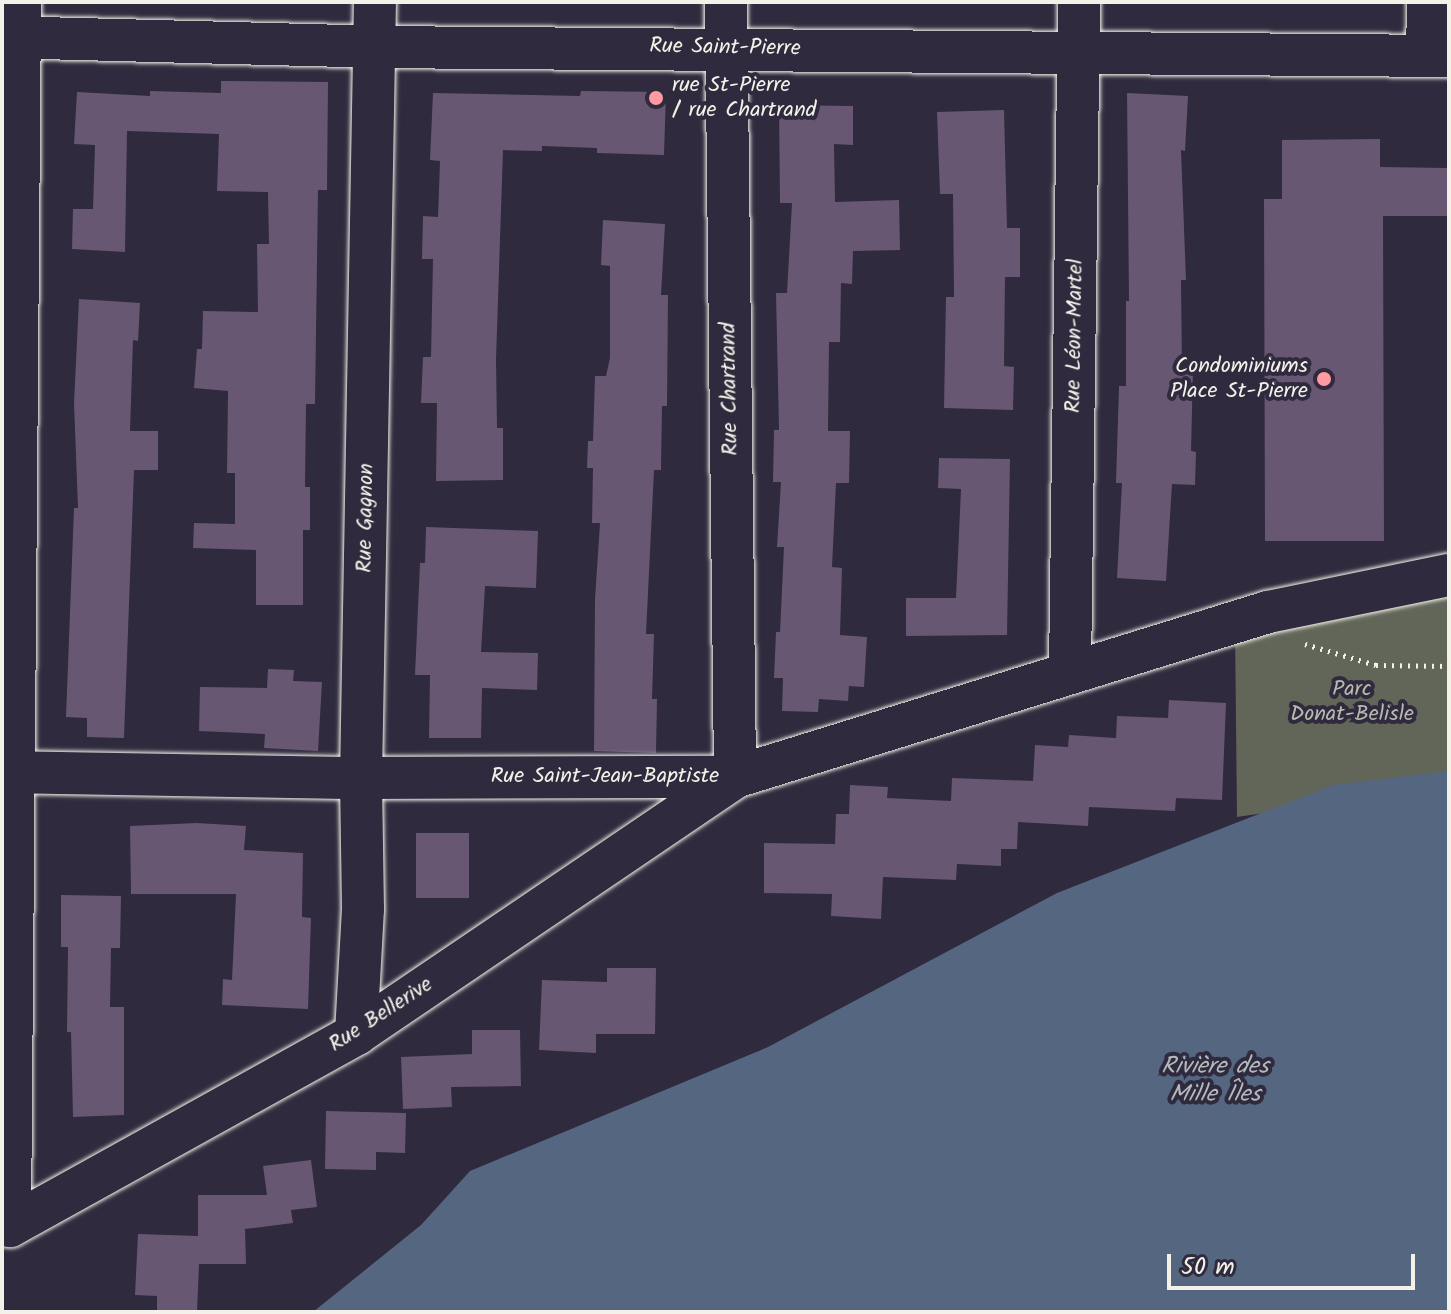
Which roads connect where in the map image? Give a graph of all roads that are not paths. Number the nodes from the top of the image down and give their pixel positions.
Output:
1 (375, 2) edge
2 (726, 2) edge
3 (1079, 2) edge
4 (1428, 2) edge
5 (14, 26) edge
6 (374, 47) junction
7 (725, 48) junction
8 (1080, 53) junction
9 (1438, 55) edge
10 (1449, 575) edge
11 (1070, 670) junction
12 (8, 772) edge
13 (735, 777) junction
14 (361, 778) junction
15 (356, 1034) junction

1 - 6 street, Rue Gagnon
2 - 7 street, Rue Chartrand
3 - 8 street, Rue Léon-Martel
4 - 9 street
5 - 6 street, Rue Saint-Pierre
5 - 12 street
6 - 7 street, Rue Saint-Pierre
6 - 14 street, Rue Gagnon
7 - 8 street, Rue Saint-Pierre
7 - 13 street, Rue Chartrand
8 - 9 street, Rue Saint-Pierre
8 - 11 street, Rue Léon-Martel
10 - 11 street, Rue Saint-Jean-Baptiste
11 - 13 street, Rue Saint-Jean-Baptiste
12 - 14 street, Rue Saint-Jean-Baptiste
12 - 15 street, Rue Bellerive
13 - 14 street, Rue Saint-Jean-Baptiste
13 - 15 street, Rue Bellerive
14 - 15 street, Rue Gagnon

